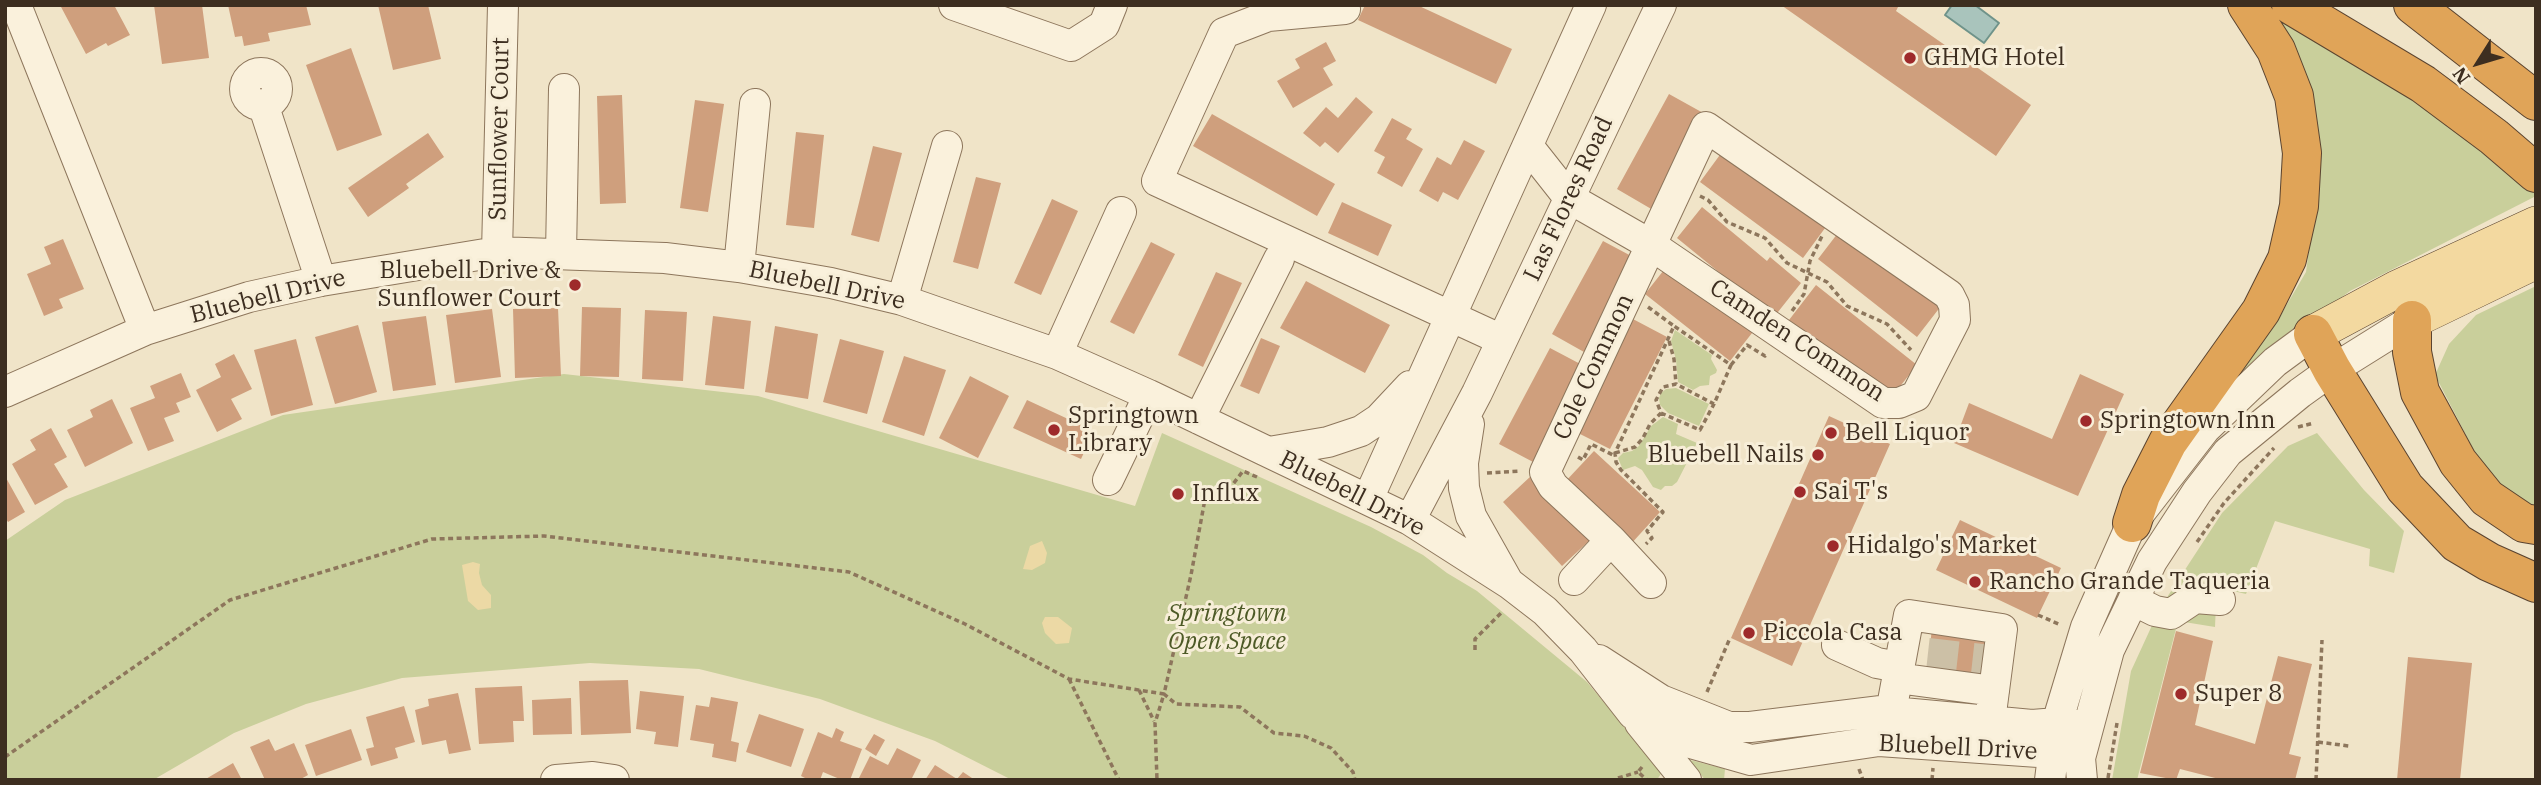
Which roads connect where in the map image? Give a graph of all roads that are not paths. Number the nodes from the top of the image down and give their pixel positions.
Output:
1 (16, 5) edge
2 (503, 5) edge
3 (954, 5) edge
4 (1112, 5) edge
5 (1591, 5) edge
6 (1661, 5) edge
7 (2247, 5) edge
8 (2291, 5) edge
9 (2413, 5) edge
10 (1345, 9) dead end
11 (564, 89) dead end
12 (2536, 101) edge
13 (264, 104) dead end
14 (755, 104) dead end
15 (1706, 127) joint
16 (947, 146) dead end
17 (1528, 146) junction
18 (2536, 173) edge
19 (1569, 198) junction
20 (1121, 212) dead end
21 (2532, 239) edge
22 (1651, 245) junction
23 (497, 252) junction
24 (561, 254) junction
25 (1279, 259) dead end
26 (739, 267) junction
27 (321, 281) junction
28 (902, 300) junction
29 (1451, 316) junction
30 (2412, 320) junction
31 (145, 330) junction
32 (2313, 334) junction
33 (1502, 340) junction
34 (1057, 354) junction
35 (1429, 364) junction
36 (2332, 370) junction
37 (5, 392) edge
38 (1477, 393) junction
39 (1149, 395) junction
40 (1199, 419) junction
41 (1263, 465) junction
42 (1108, 480) dead end
43 (1368, 499) junction
44 (1410, 520) junction
45 (2132, 523) junction
46 (2536, 526) edge
47 (1611, 540) junction
48 (1574, 580) dead end
49 (1651, 583) dead end
50 (2536, 583) edge
51 (1506, 597) junction
52 (2133, 600) junction
53 (2220, 600) dead end
54 (1838, 645) dead end
55 (1583, 650) junction
56 (1907, 662) junction
57 (1994, 691) junction
58 (1891, 712) junction
59 (1633, 714) junction
60 (1990, 721) junction
61 (2057, 723) junction
62 (2088, 726) junction
63 (1751, 727) junction
64 (2067, 768) edge
65 (1751, 770) edge
66 (556, 780) edge
67 (614, 780) edge
68 (1686, 780) edge

1 - 31 street
2 - 23 street, Sunflower Court
3 - 4 street
5 - 17 street
6 - 19 street, Las Flores Road
7 - 45 highway
8 - 18 highway
9 - 12 highway
10 - 29 street
11 - 24 street
13 - 27 street
14 - 26 street
15 - 22 street, Cole Common
15 - 22 street, Camden Common
16 - 28 street
17 - 19 street, Camden Common
17 - 29 street
19 - 22 street, Camden Common
19 - 33 street, Las Flores Road
20 - 34 street
21 - 30 main road
21 - 32 main road
22 - 47 street, Cole Common
23 - 24 street, Bluebell Drive
23 - 27 street, Bluebell Drive
24 - 26 street, Bluebell Drive
25 - 40 street
26 - 28 street, Bluebell Drive
27 - 31 street, Bluebell Drive
28 - 34 street, Bluebell Drive
29 - 33 street
29 - 35 street
30 - 36 street
30 - 46 highway
31 - 37 street, Bluebell Drive
32 - 36 highway
32 - 45 street
33 - 38 street, Las Flores Road
34 - 39 street, Bluebell Drive
35 - 41 street
35 - 43 street
36 - 50 highway
36 - 52 street
38 - 44 street, Las Flores Road
38 - 51 street, Las Flores Road
39 - 40 street, Bluebell Drive
39 - 42 street
40 - 41 street, Bluebell Drive
41 - 43 street, Bluebell Drive
43 - 44 street, Bluebell Drive
44 - 51 street, Bluebell Drive
45 - 61 street
47 - 48 street
47 - 49 street
51 - 55 street, Bluebell Drive
52 - 53 street
52 - 62 street
54 - 56 street
55 - 59 street, Bluebell Drive
55 - 63 street, Bluebell Drive
56 - 57 street
56 - 57 street
56 - 58 street
57 - 60 street
58 - 60 street, Bluebell Drive
58 - 63 street, Bluebell Drive
59 - 65 street, Bluebell Drive
59 - 68 street
60 - 61 street, Bluebell Drive
61 - 62 street, Bluebell Drive
61 - 64 street
62 - 64 street
63 - 65 street
64 - 65 street, Bluebell Drive
66 - 67 street

